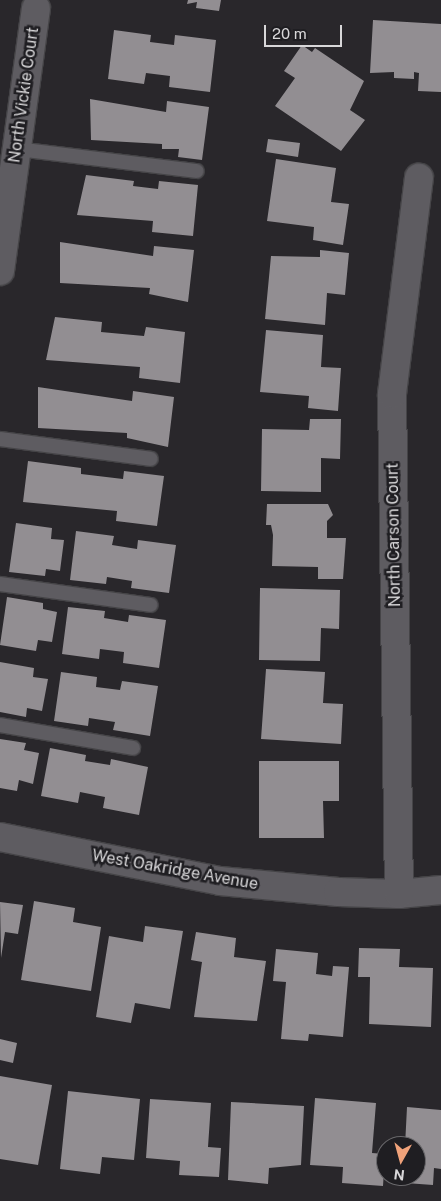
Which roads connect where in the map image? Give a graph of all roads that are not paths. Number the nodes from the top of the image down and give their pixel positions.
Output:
1 (36, 8) dead end
2 (17, 149) junction
3 (197, 171) dead end
4 (419, 178) dead end
5 (0, 271) edge
6 (0, 439) edge
7 (151, 459) dead end
8 (0, 584) edge
9 (151, 605) dead end
10 (0, 725) edge
11 (133, 748) dead end
12 (0, 837) edge
13 (441, 890) edge
14 (399, 894) junction

1 - 2 street, North Vickie Court
2 - 3 lane
2 - 5 street, North Vickie Court
4 - 14 street, North Carson Court
6 - 7 lane
8 - 9 lane
10 - 11 lane
12 - 14 street, West Oakridge Avenue
13 - 14 street, West Oakridge Avenue

